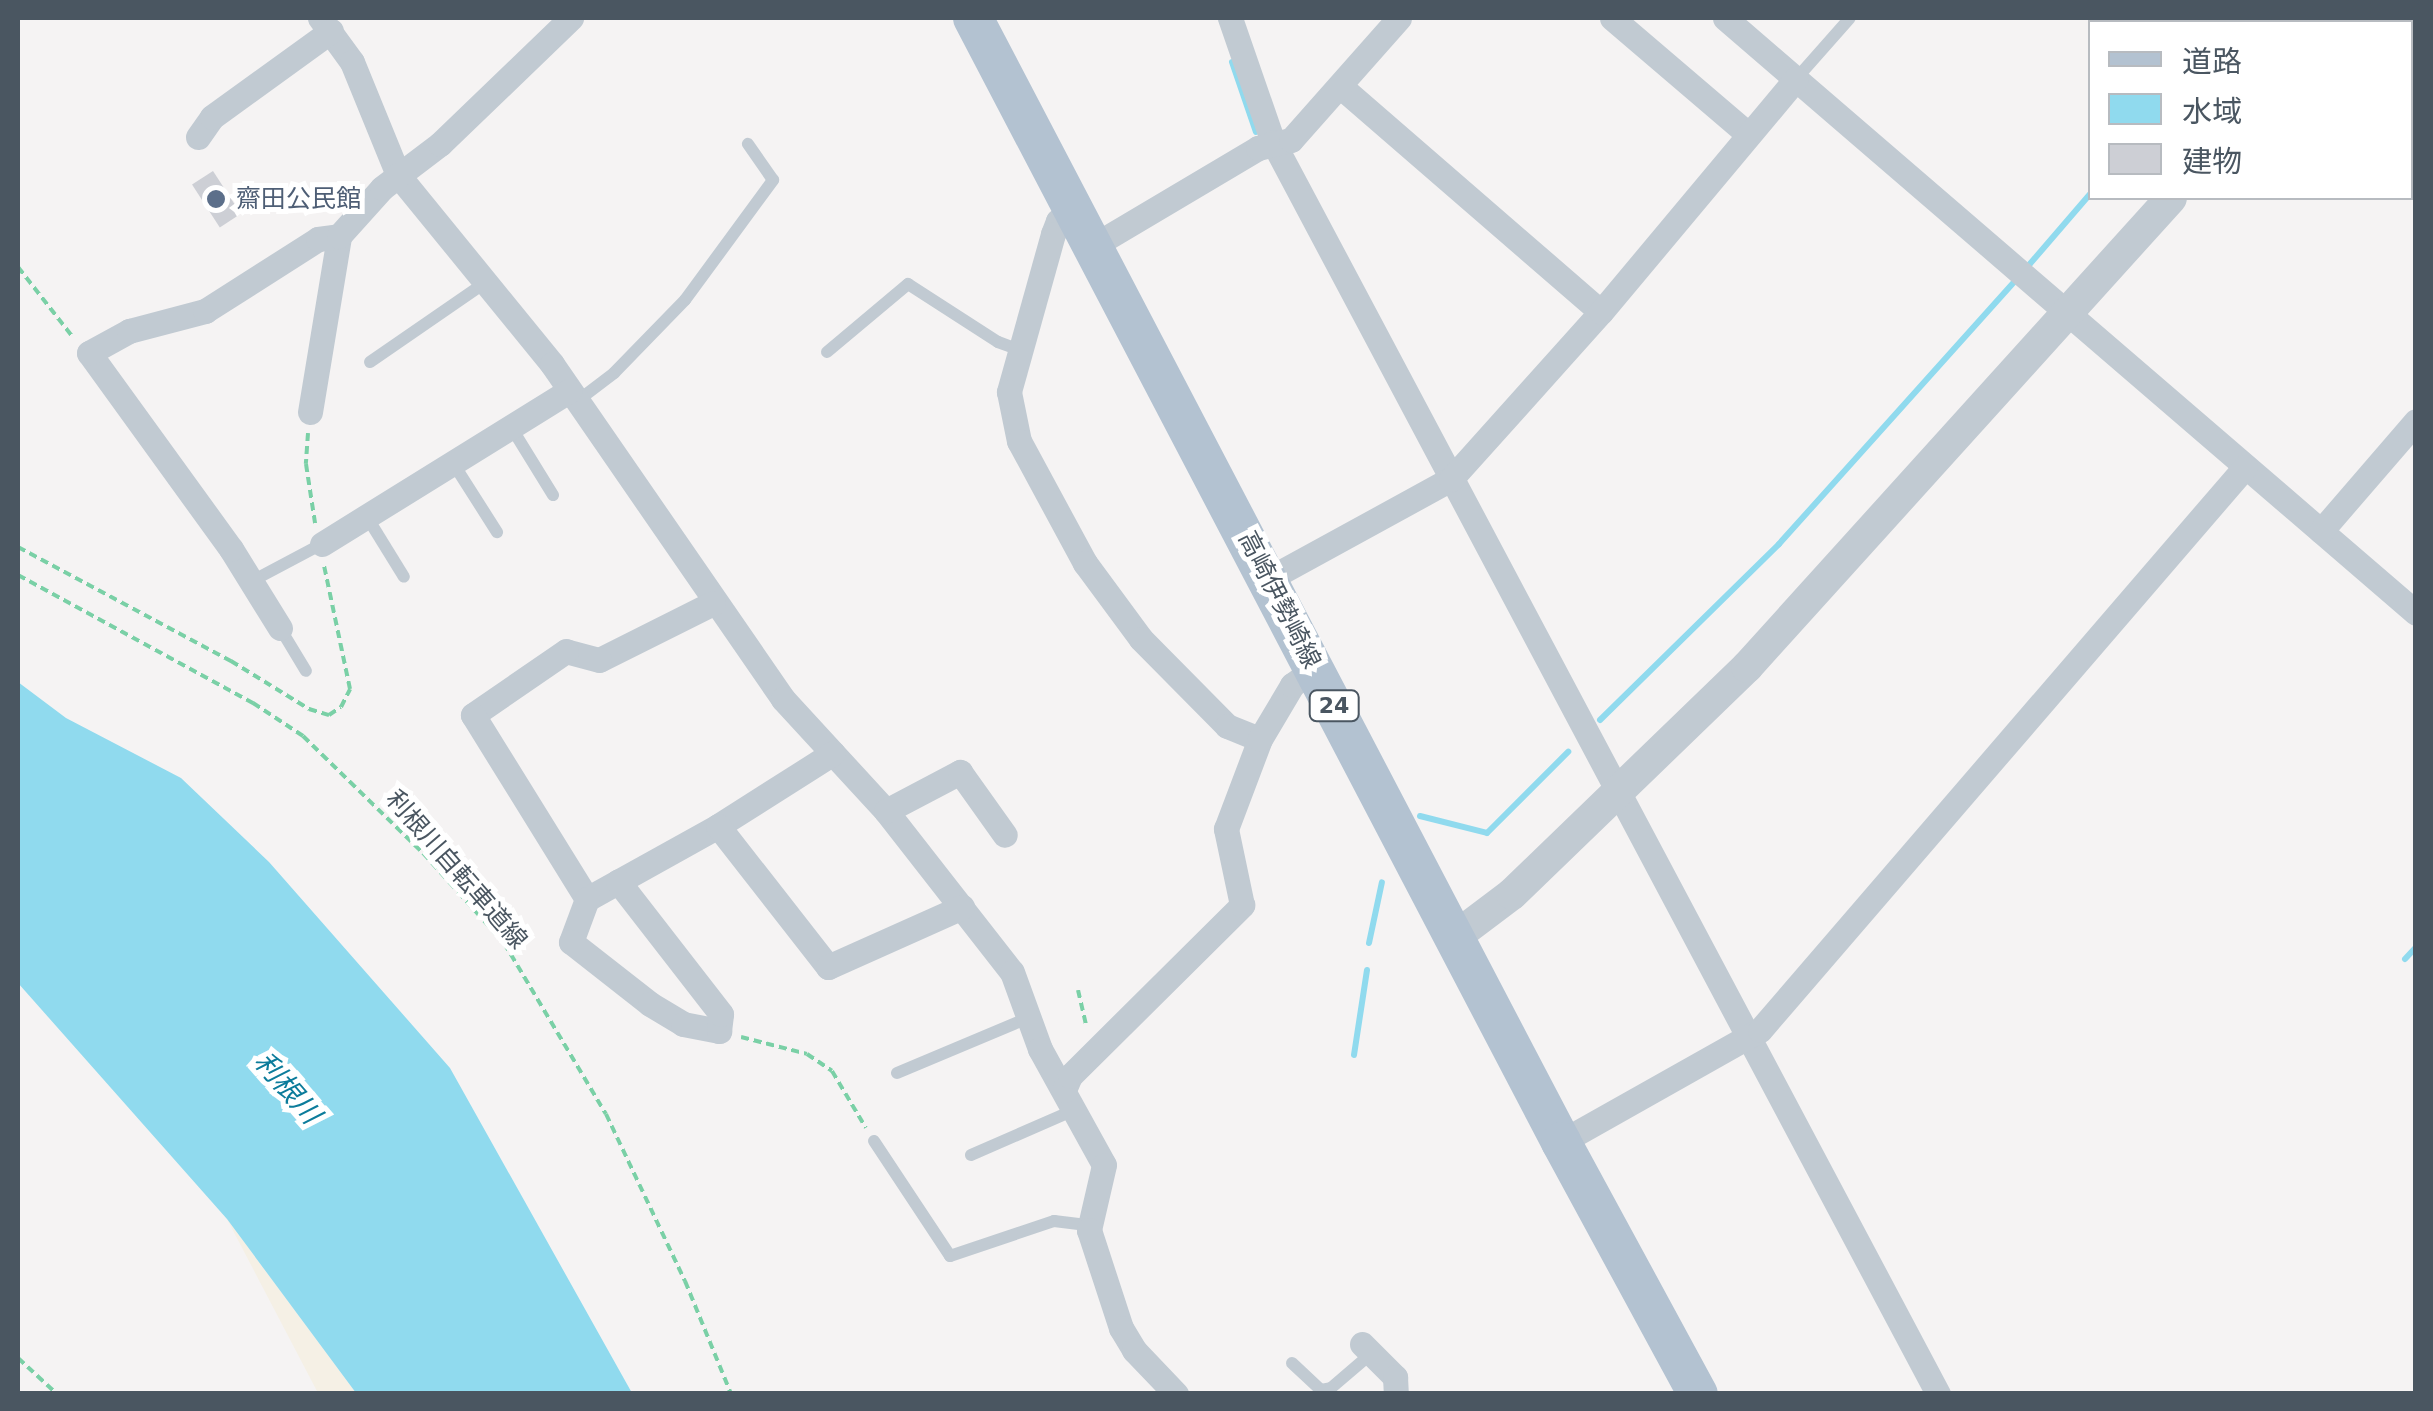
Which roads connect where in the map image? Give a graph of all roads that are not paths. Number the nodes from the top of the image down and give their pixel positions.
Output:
1 (571, 18) edge
2 (973, 18) edge
3 (1230, 18) edge
4 (1400, 18) edge
5 (1612, 18) edge
6 (1726, 18) edge
7 (1850, 18) edge
8 (325, 24) edge
9 (1796, 79) junction
10 (1340, 86) junction
11 (1748, 134) junction
12 (198, 137) dead end
13 (1273, 142) junction
14 (748, 144) dead end
15 (398, 175) junction
16 (2169, 200) edge
17 (1074, 208) junction
18 (340, 236) junction
19 (1093, 246) junction
20 (484, 284) junction
21 (1602, 312) junction
22 (2067, 313) junction
23 (1020, 350) junction
24 (827, 352) dead end
25 (370, 362) dead end
26 (573, 397) junction
27 (310, 412) road end
28 (2416, 421) edge
29 (511, 427) junction
30 (454, 462) junction
31 (2245, 467) junction
32 (1451, 479) junction
33 (553, 495) dead end
34 (366, 517) junction
35 (2321, 531) junction
36 (497, 532) dead end
37 (322, 544) joint
38 (404, 577) dead end
39 (1270, 578) junction
40 (252, 581) junction
41 (713, 603) junction
42 (2416, 613) edge
43 (280, 628) joint
44 (1314, 669) junction
45 (306, 671) dead end
46 (1260, 738) junction
47 (832, 753) junction
48 (1617, 794) junction
49 (886, 811) junction
50 (718, 826) junction
51 (1005, 835) dead end
52 (618, 881) junction
53 (587, 899) junction
54 (962, 907) junction
55 (1455, 937) junction
56 (1030, 1018) junction
57 (1748, 1040) junction
58 (897, 1073) dead end
59 (1069, 1100) junction
60 (874, 1141) road end
61 (1562, 1142) junction
62 (971, 1155) dead end
63 (1089, 1225) junction
64 (1366, 1348) joint
65 (1292, 1363) dead end
66 (1176, 1394) edge
67 (1396, 1394) edge
68 (1698, 1394) edge
69 (1938, 1394) edge

1 - 15 street
2 - 17 main road, 高崎伊勢崎線 / 24
3 - 13 street
4 - 10 street
5 - 11 street
6 - 9 street
7 - 9 lane
8 - 12 street
8 - 15 street
9 - 11 street
9 - 22 street
10 - 13 street
10 - 21 street
11 - 21 street
13 - 19 street
13 - 32 street
14 - 26 lane
15 - 18 street
15 - 20 street
16 - 22 street
17 - 19 main road, 高崎伊勢崎線 / 24
17 - 23 street
18 - 27 street
18 - 40 street
19 - 39 main road, 高崎伊勢崎線 / 24
20 - 25 lane
20 - 26 street
21 - 32 street
22 - 31 street
22 - 48 street
23 - 24 lane
23 - 46 street
26 - 29 street
26 - 41 street
28 - 35 street
29 - 30 street
29 - 33 lane
30 - 34 street
30 - 36 lane
31 - 35 street
31 - 57 street
32 - 39 street
32 - 48 street
34 - 37 street
34 - 38 lane
35 - 42 street
37 - 40 lane
39 - 44 main road, 高崎伊勢崎線 / 24
40 - 43 street
41 - 47 street
41 - 53 street
43 - 45 lane
44 - 46 street
44 - 55 main road, 高崎伊勢崎線 / 24
46 - 59 street
47 - 49 street
47 - 50 street
48 - 55 street
48 - 57 street
49 - 51 street
49 - 54 street
50 - 52 street
50 - 54 street
52 - 53 street
52 - 53 street
54 - 56 street
55 - 61 main road, 高崎伊勢崎線 / 24
56 - 58 lane
56 - 59 street
57 - 61 street
57 - 69 street
59 - 62 lane
59 - 63 street
60 - 63 lane
61 - 68 main road, 高崎伊勢崎線 / 24
63 - 66 street
64 - 65 lane
64 - 67 street

